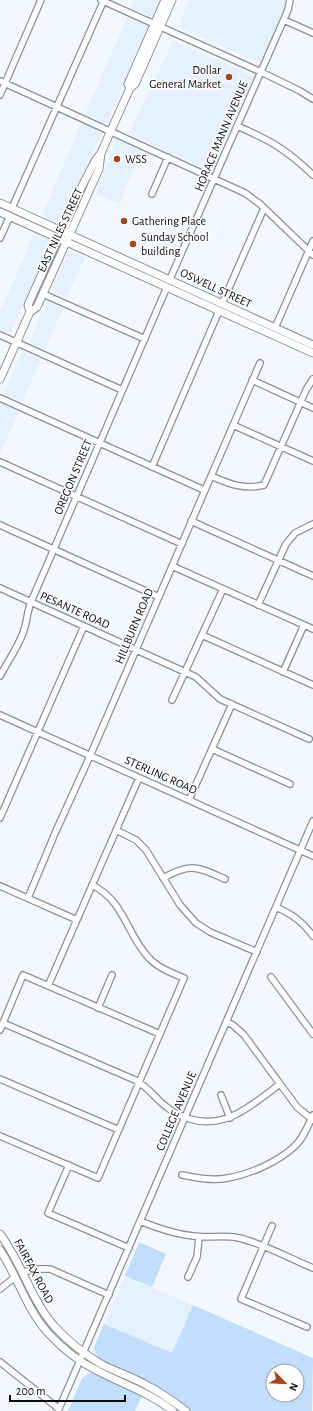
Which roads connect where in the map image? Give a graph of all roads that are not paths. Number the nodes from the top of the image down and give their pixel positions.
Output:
1 (42, 0) edge
2 (103, 0) edge
3 (165, 0) edge
4 (172, 0) edge
5 (290, 0) edge
6 (284, 20) junction
7 (158, 25) junction
8 (313, 33) edge
9 (261, 72) junction
10 (2, 82) edge
11 (0, 95) edge
12 (313, 99) edge
13 (57, 107) junction
14 (237, 126) junction
15 (111, 132) junction
16 (168, 157) junction
17 (313, 175) edge
18 (214, 178) junction
19 (152, 194) dead end
20 (0, 203) edge
21 (12, 208) junction
22 (264, 208) junction
23 (0, 212) edge
24 (10, 216) junction
25 (65, 237) junction
26 (0, 238) edge
27 (313, 241) edge
28 (311, 253) edge
29 (128, 269) junction
30 (170, 280) junction
31 (167, 287) junction
32 (43, 294) junction
33 (209, 298) junction
34 (221, 307) junction
35 (30, 312) junction
36 (275, 328) junction
37 (0, 335) edge
38 (145, 339) junction
39 (16, 342) junction
40 (313, 345) edge
41 (313, 353) edge
42 (260, 363) dead end
43 (0, 379) edge
44 (313, 379) edge
45 (252, 380) junction
46 (122, 390) junction
47 (0, 398) edge
48 (301, 402) junction
49 (313, 408) edge
50 (233, 425) junction
51 (100, 443) junction
52 (281, 447) junction
53 (313, 461) edge
54 (0, 462) edge
55 (152, 467) junction
56 (211, 476) junction
57 (204, 490) junction
58 (77, 496) junction
59 (191, 521) junction
60 (313, 524) edge
61 (0, 525) edge
62 (182, 544) junction
63 (54, 549) junction
64 (278, 560) junction
65 (172, 566) junction
66 (313, 576) edge
67 (0, 588) edge
68 (223, 589) junction
69 (159, 597) junction
70 (31, 602) junction
71 (258, 604) junction
72 (304, 625) junction
73 (84, 626) junction
74 (313, 629) edge
75 (202, 635) junction
76 (136, 650) junction
77 (185, 672) junction
78 (283, 672) junction
79 (0, 676) edge
80 (313, 685) edge
81 (172, 700) dead end
82 (232, 704) junction
83 (0, 715) edge
84 (37, 732) junction
85 (309, 739) dead end
86 (212, 749) junction
87 (90, 756) junction
88 (139, 778) junction
89 (290, 784) dead end
90 (189, 800) junction
91 (0, 818) edge
92 (313, 821) edge
93 (116, 830) junction
94 (300, 850) junction
95 (313, 856) edge
96 (163, 878) junction
97 (226, 879) dead end
98 (0, 886) edge
99 (92, 886) junction
100 (28, 898) junction
101 (276, 907) junction
102 (77, 920) junction
103 (313, 936) edge
104 (256, 952) junction
105 (112, 975) dead end
106 (271, 977) dead end
107 (48, 986) junction
108 (98, 1008) junction
109 (226, 1022) junction
110 (3, 1023) junction
111 (0, 1030) edge
112 (160, 1034) junction
113 (313, 1034) edge
114 (0, 1079) edge
115 (139, 1082) junction
116 (280, 1084) junction
117 (221, 1095) dead end
118 (185, 1117) junction
119 (230, 1118) junction
120 (312, 1118) edge
121 (119, 1130) junction
122 (0, 1136) edge
123 (69, 1165) junction
124 (182, 1175) dead end
125 (140, 1221) junction
126 (272, 1226) dead end
127 (0, 1234) edge
128 (199, 1237) junction
129 (263, 1247) junction
130 (128, 1248) junction
131 (0, 1250) edge
132 (313, 1268) edge
133 (23, 1272) junction
134 (188, 1276) dead end
135 (15, 1277) junction
136 (0, 1289) edge
137 (108, 1294) junction
138 (307, 1327) dead end
139 (84, 1352) junction
140 (80, 1360) junction
141 (0, 1362) edge
142 (59, 1410) edge
143 (173, 1411) edge
144 (186, 1411) edge

1 - 10 street
2 - 7 street
2 - 13 street
3 - 7 main road, EAST NILES STREET
4 - 7 main road, EAST NILES STREET
5 - 6 street, HORACE MANN AVENUE
6 - 8 street
6 - 9 street, HORACE MANN AVENUE
7 - 9 street
7 - 15 main road, EAST NILES STREET
9 - 12 street
9 - 14 street, HORACE MANN AVENUE
10 - 11 street
10 - 13 street
13 - 15 street
13 - 21 street
14 - 17 street
14 - 18 street, HORACE MANN AVENUE
15 - 16 street
15 - 25 main road, EAST NILES STREET
16 - 18 street
16 - 19 street
18 - 22 street
18 - 30 street, HORACE MANN AVENUE
20 - 21 main road, OSWELL STREET
21 - 25 main road, OSWELL STREET
22 - 28 street
22 - 34 street
23 - 24 main road, OSWELL STREET
24 - 25 main road, OSWELL STREET
24 - 26 street
25 - 29 main road, OSWELL STREET
25 - 30 main road, OSWELL STREET
25 - 32 main road, EAST NILES STREET
25 - 35 main road, EAST NILES STREET
27 - 28 street
28 - 36 street
29 - 30 main road
29 - 31 main road, OSWELL STREET
30 - 33 main road, OSWELL STREET
31 - 33 main road
31 - 34 main road, OSWELL STREET
31 - 38 street, OREGON STREET
32 - 35 main road, EAST NILES STREET
32 - 38 street
33 - 34 main road, OSWELL STREET
34 - 36 main road, OSWELL STREET
34 - 41 main road, OSWELL STREET
34 - 55 street
35 - 39 main road, EAST NILES STREET
36 - 40 main road, OSWELL STREET
37 - 39 street
38 - 46 street, OREGON STREET
39 - 43 main road, EAST NILES STREET
39 - 46 street
42 - 45 street, HILLBURN ROAD
44 - 48 street
45 - 48 street
45 - 50 street, HILLBURN ROAD
46 - 51 street, OREGON STREET
47 - 51 street
48 - 49 street
48 - 52 street
50 - 52 street
50 - 56 street, HILLBURN ROAD
51 - 55 street
51 - 58 street, OREGON STREET
52 - 53 street
52 - 56 street
54 - 58 street
55 - 57 street
56 - 57 street, HILLBURN ROAD
57 - 59 street, HILLBURN ROAD
58 - 62 street
58 - 63 street, OREGON STREET
59 - 62 street, HILLBURN ROAD
59 - 64 street
60 - 64 street
61 - 63 street
62 - 65 street, HILLBURN ROAD
63 - 69 street
63 - 70 street, OREGON STREET
64 - 66 street
64 - 71 street
65 - 68 street
65 - 69 street, HILLBURN ROAD
67 - 70 street, PESANTE ROAD
68 - 71 street
68 - 75 street
69 - 76 street, HILLBURN ROAD
70 - 73 street, PESANTE ROAD
70 - 79 street, OREGON STREET
71 - 72 street
72 - 74 street
72 - 78 street
73 - 76 street, PESANTE ROAD
73 - 84 street
75 - 77 street
75 - 78 street
76 - 77 street, PESANTE ROAD
76 - 87 street, HILLBURN ROAD
77 - 81 street
77 - 82 street, PESANTE ROAD
78 - 80 street
82 - 85 street, PESANTE ROAD
82 - 86 street
83 - 84 street, STERLING ROAD
84 - 87 street, STERLING ROAD
84 - 91 street
86 - 89 street
86 - 90 street
87 - 88 street, STERLING ROAD
87 - 100 street, HILLBURN ROAD
88 - 90 street, STERLING ROAD
88 - 93 street
90 - 94 street, STERLING ROAD
92 - 94 street, COLLEGE AVENUE
93 - 96 street
93 - 99 street
94 - 95 street, STERLING ROAD
94 - 101 street, COLLEGE AVENUE
96 - 97 street
96 - 104 street
98 - 100 street
99 - 102 street
99 - 112 street
100 - 102 street
101 - 103 street
101 - 104 street, COLLEGE AVENUE
102 - 107 street
104 - 109 street, COLLEGE AVENUE
105 - 108 street
106 - 113 street
107 - 108 street
107 - 110 street
108 - 112 street
109 - 116 street
109 - 118 street, COLLEGE AVENUE
110 - 111 street
110 - 115 street
112 - 115 street
114 - 121 street
115 - 118 street
115 - 121 street
116 - 119 street
116 - 120 street
117 - 119 street
118 - 119 street
118 - 125 street, COLLEGE AVENUE
120 - 124 street
121 - 123 street
122 - 123 street
123 - 130 street
125 - 128 street
125 - 130 street, COLLEGE AVENUE
126 - 129 street
127 - 133 main road, FAIRFAX ROAD
128 - 129 street
128 - 134 street
129 - 132 street
129 - 138 street
130 - 137 street, COLLEGE AVENUE
131 - 135 main road, FAIRFAX ROAD
133 - 137 street
133 - 139 main road, FAIRFAX ROAD
135 - 136 street
135 - 140 main road, FAIRFAX ROAD
137 - 139 street, COLLEGE AVENUE
139 - 140 street, COLLEGE AVENUE
139 - 144 main road, FAIRFAX ROAD
140 - 142 street, COLLEGE AVENUE
140 - 143 main road, FAIRFAX ROAD
141 - 142 street

